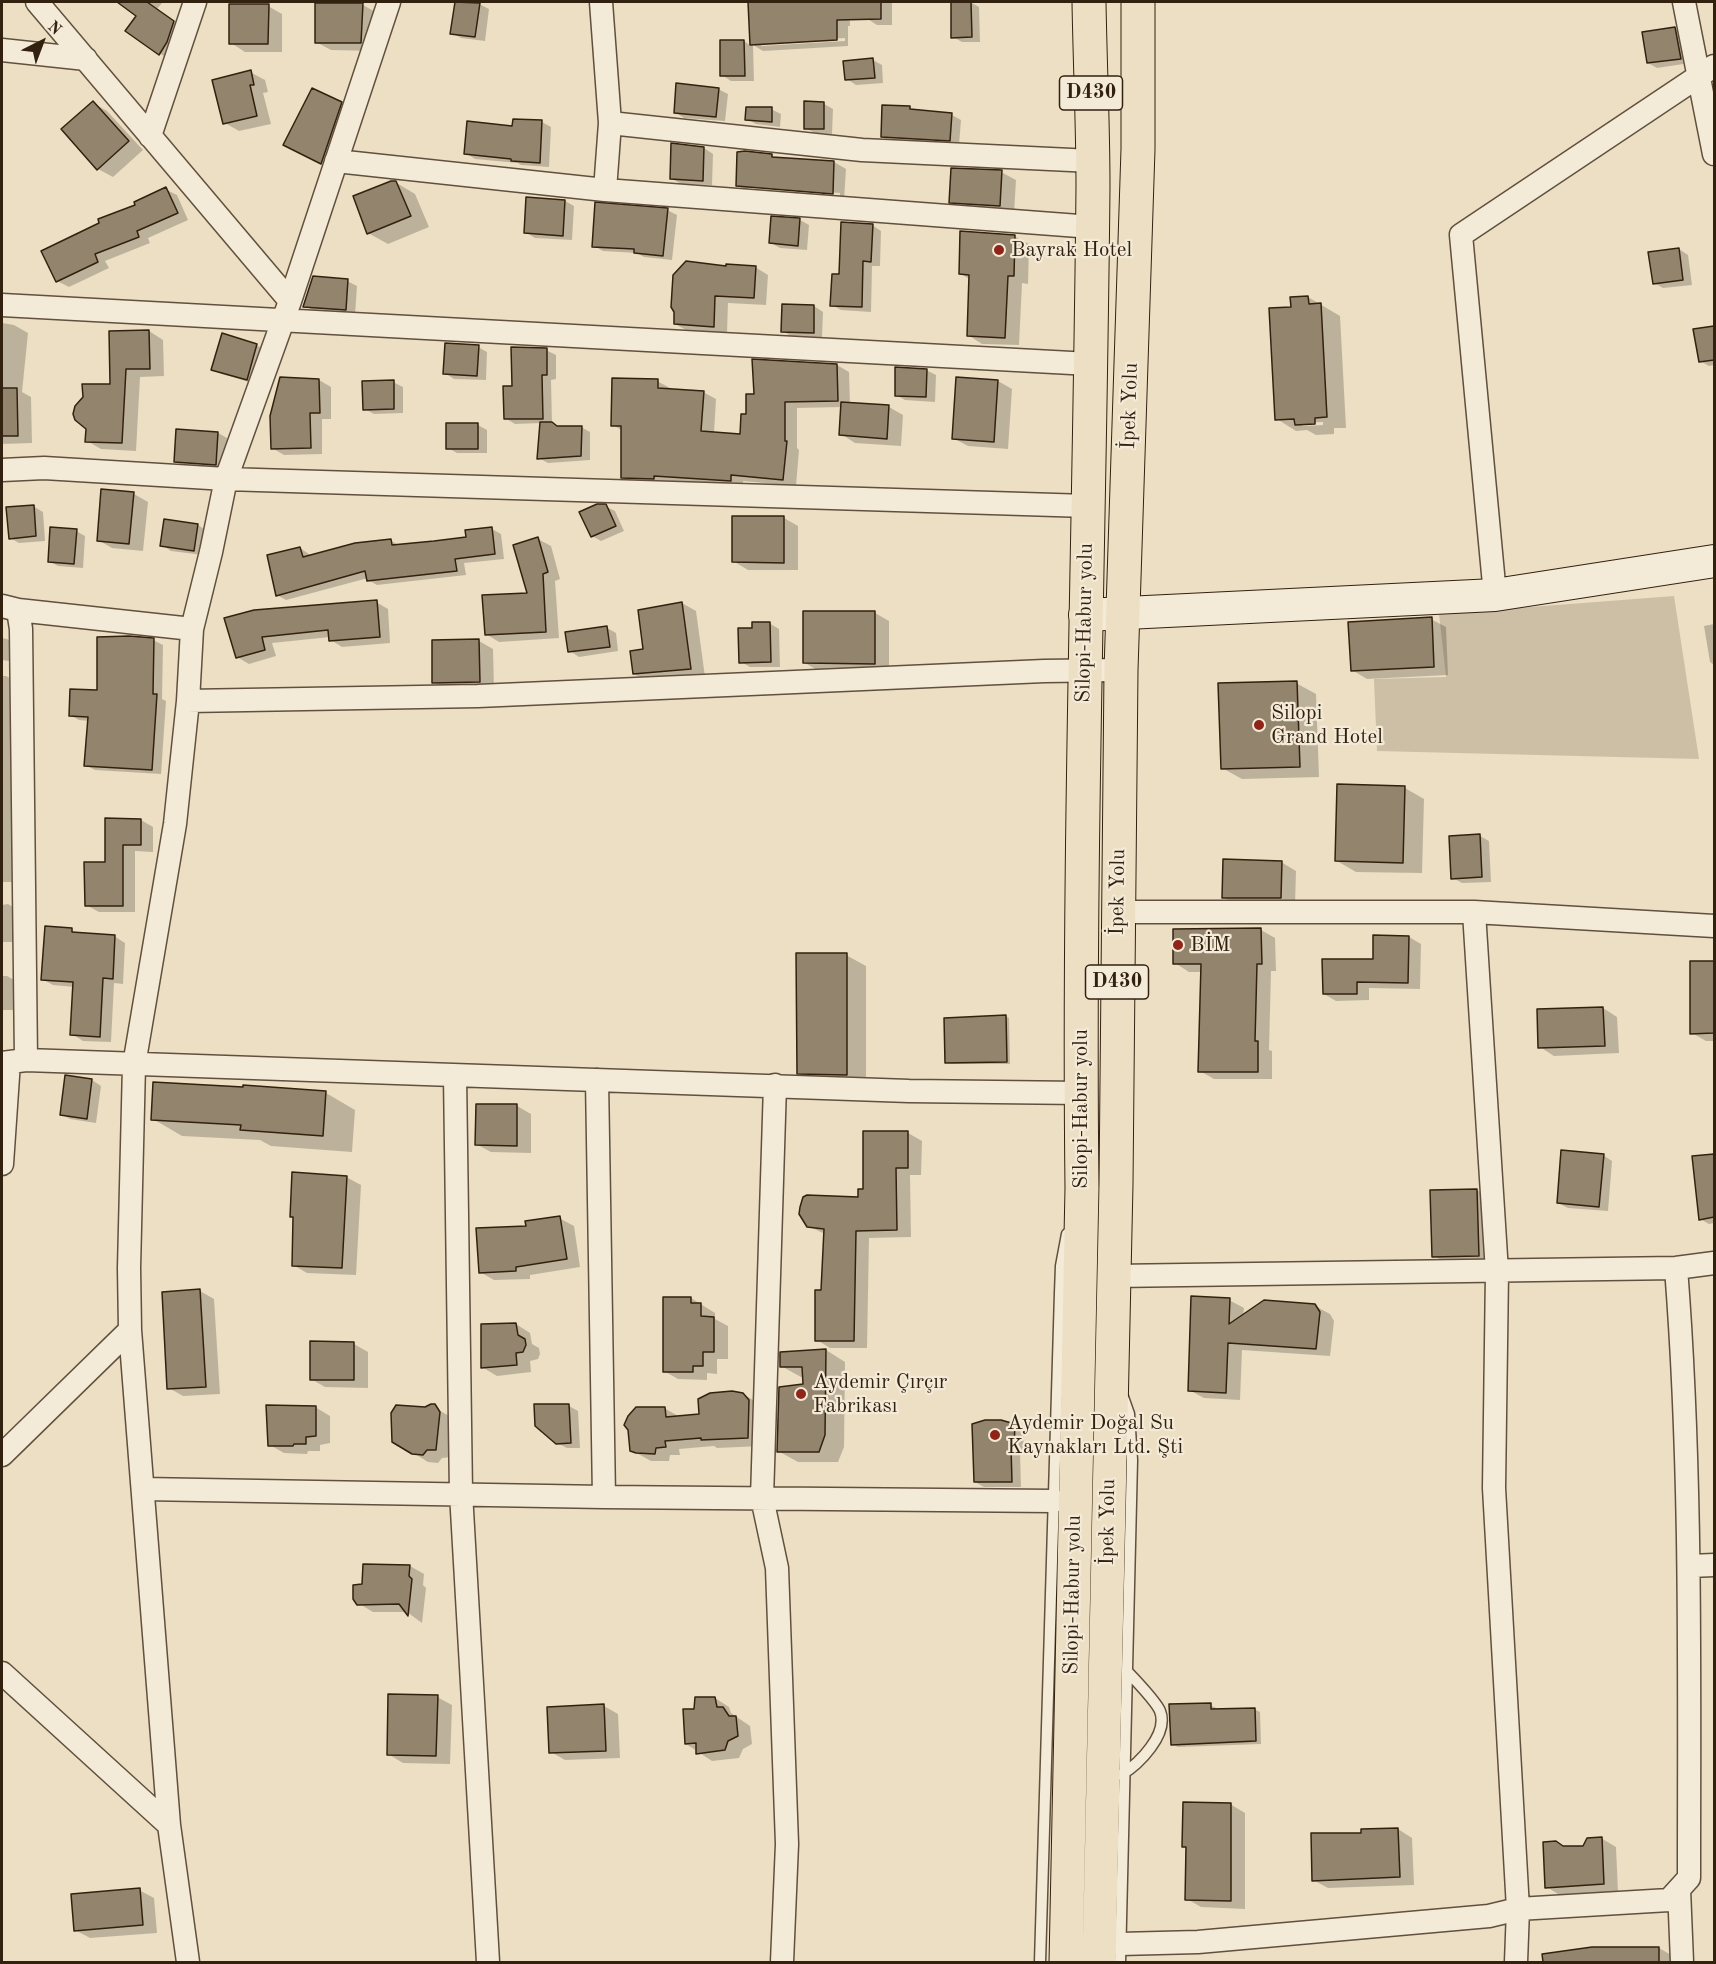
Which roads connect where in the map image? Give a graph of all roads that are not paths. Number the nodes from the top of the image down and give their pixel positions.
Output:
1 (38, 2) edge
2 (195, 2) edge
3 (389, 2) edge
4 (601, 2) edge
5 (1089, 2) edge
6 (1138, 2) edge
7 (1684, 2) edge
8 (2, 50) edge
9 (86, 59) junction
10 (1707, 71) edge
11 (610, 123) junction
12 (150, 136) junction
13 (1714, 154) edge
14 (336, 161) junction
15 (1093, 172) junction
16 (605, 190) junction
17 (1092, 227) junction
18 (2, 305) edge
19 (286, 311) junction
20 (1090, 364) junction
21 (2, 470) edge
22 (226, 478) junction
23 (1087, 506) junction
24 (1714, 561) edge
25 (1495, 595) junction
26 (10, 608) edge
27 (1123, 613) junction
28 (1085, 615) junction
29 (192, 629) junction
30 (1084, 670) junction
31 (1121, 670) junction
32 (188, 701) junction
33 (1118, 912) junction
34 (1474, 912) junction
35 (1714, 926) edge
36 (12, 1062) edge
37 (134, 1065) junction
38 (454, 1076) junction
39 (597, 1080) junction
40 (775, 1085) junction
41 (1081, 1093) junction
42 (2, 1164) edge
43 (1082, 1188) junction
44 (1714, 1263) edge
45 (1676, 1268) junction
46 (1497, 1272) junction
47 (1114, 1276) junction
48 (130, 1330) junction
49 (1111, 1372) junction
50 (2, 1455) edge
51 (143, 1490) junction
52 (461, 1493) junction
53 (604, 1497) junction
54 (762, 1498) junction
55 (1054, 1501) junction
56 (1714, 1565) edge
57 (1690, 1566) junction
58 (1127, 1671) junction
59 (2, 1673) edge
60 (1114, 1780) junction
61 (169, 1825) junction
62 (1679, 1889) junction
63 (1518, 1909) junction
64 (1113, 1956) edge
65 (188, 1962) edge
66 (488, 1962) edge
67 (782, 1962) edge
68 (1040, 1962) edge
69 (1066, 1962) edge
70 (1516, 1962) edge
71 (1682, 1962) edge

1 - 9 street
2 - 12 street
3 - 14 street
4 - 11 street
5 - 15 highway, D430
6 - 27 highway, İpek Yolu / D430
7 - 10 street
8 - 9 street
9 - 12 street
10 - 13 street
10 - 25 street
11 - 15 street
11 - 16 street
12 - 19 street
14 - 16 street
14 - 19 street
15 - 17 highway, Silopi-Habur yolu / D430
16 - 17 street
17 - 20 highway, Silopi-Habur yolu / D430
18 - 19 street
19 - 20 street
19 - 22 street
20 - 23 highway, Silopi-Habur yolu / D430
21 - 22 street
22 - 23 street
22 - 29 street
23 - 28 highway, Silopi-Habur yolu / D430
24 - 25 street
25 - 27 street
26 - 29 street
26 - 36 street
27 - 28 street
27 - 31 highway, İpek Yolu / D430
28 - 30 highway, Silopi-Habur yolu / D430
29 - 32 street
30 - 31 street
30 - 32 street
30 - 41 highway, Silopi-Habur yolu / D430
31 - 33 highway, İpek Yolu / D430
32 - 37 street
33 - 34 street
33 - 47 highway, İpek Yolu / D430
34 - 35 street
34 - 46 street
36 - 37 street
36 - 42 street
37 - 38 street
37 - 48 street
38 - 39 street
38 - 52 street
39 - 40 street
39 - 53 street
40 - 41 street
40 - 54 street
41 - 43 highway, Silopi-Habur yolu / D430
43 - 55 lane
43 - 69 highway, Silopi-Habur yolu / D430
44 - 45 street
45 - 46 street
45 - 57 street
46 - 47 street
46 - 63 street
47 - 49 highway, İpek Yolu / D430
48 - 50 street
48 - 51 street
49 - 58 lane
49 - 60 highway, İpek Yolu / D430
51 - 52 street
51 - 61 street
52 - 53 street
52 - 66 street
53 - 54 street
54 - 55 street
54 - 67 street
55 - 68 lane
56 - 57 street
57 - 62 street
58 - 60 lane
58 - 60 lane
59 - 61 street
60 - 64 highway, İpek Yolu / D430
61 - 65 street
62 - 63 street
62 - 71 street
63 - 64 street
63 - 70 street

